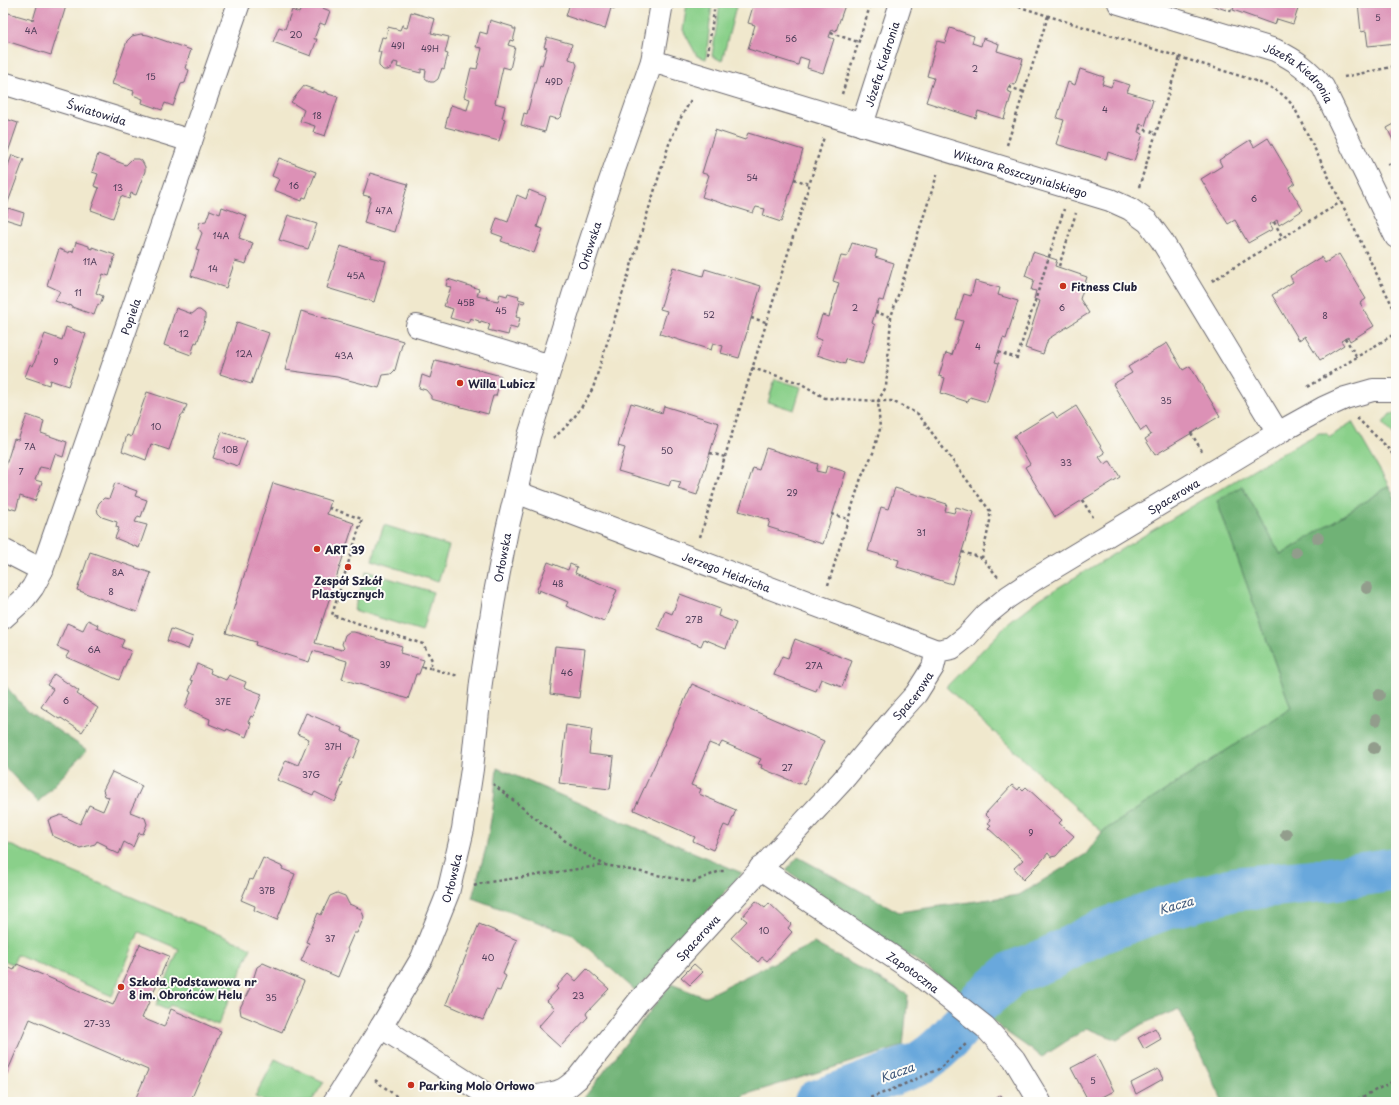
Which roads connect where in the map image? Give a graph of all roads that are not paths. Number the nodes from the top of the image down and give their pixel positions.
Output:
1 (239, 3) edge
2 (662, 3) edge
3 (900, 3) edge
4 (1119, 3) edge
5 (652, 61) junction
6 (3, 83) edge
7 (862, 125) junction
8 (191, 141) junction
9 (1396, 237) edge
10 (417, 326) dead end
11 (551, 366) junction
12 (1396, 390) edge
13 (1278, 432) junction
14 (516, 492) junction
15 (3, 550) edge
16 (42, 570) junction
17 (3, 618) edge
18 (937, 651) junction
19 (756, 873) junction
20 (381, 1027) junction
21 (334, 1102) edge
22 (498, 1102) edge
23 (506, 1102) edge
24 (1040, 1102) edge

1 - 8 street, Popiela
2 - 5 street, Orłowska
3 - 7 street, Józefa Kiedronia
4 - 9 street, Józefa Kiedronia
5 - 7 street, Wiktora Roszczynialskiego
5 - 11 street, Orłowska
6 - 8 street, Światowida
7 - 13 street, Wiktora Roszczynialskiego
8 - 16 street, Popiela
10 - 11 street
11 - 14 street, Orłowska
12 - 13 street, Spacerowa
13 - 18 street, Spacerowa
14 - 18 street, Jerzego Heidricha
14 - 20 street, Orłowska
15 - 16 street
16 - 17 street, Popiela
18 - 19 street, Spacerowa
19 - 23 street, Spacerowa
19 - 24 street, Zapotoczna
20 - 21 street, Orłowska
20 - 22 street

